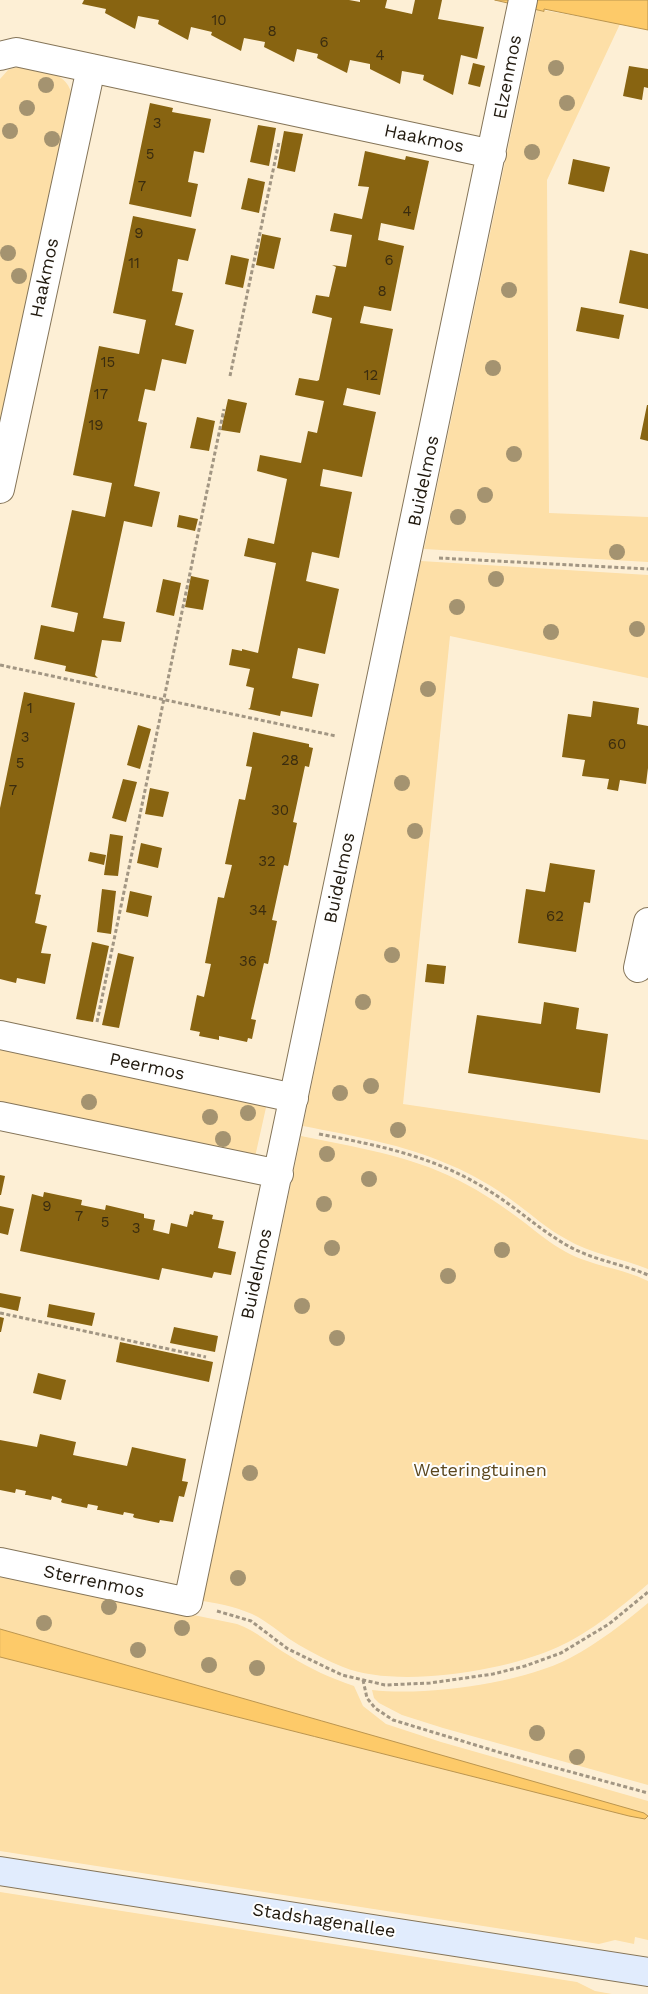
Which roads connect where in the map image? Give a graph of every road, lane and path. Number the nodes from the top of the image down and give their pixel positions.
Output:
1 (522, 10) edge
2 (0, 56) edge
3 (91, 68) junction
4 (285, 110) junction
5 (492, 154) junction
6 (230, 376) dead end
7 (224, 409) dead end
8 (0, 489) edge
9 (408, 556) junction
10 (648, 569) edge
11 (0, 665) edge
12 (163, 700) junction
13 (368, 742) junction
14 (648, 922) edge
15 (638, 968) dead end
16 (0, 1035) edge
17 (90, 1055) junction
18 (294, 1098) junction
19 (0, 1116) edge
20 (288, 1128) junction
21 (278, 1174) junction
22 (648, 1275) edge
23 (0, 1313) edge
24 (238, 1364) junction
25 (0, 1562) edge
26 (648, 1592) edge
27 (188, 1602) junction
28 (363, 1680) junction
29 (648, 1793) edge
30 (0, 1871) edge
31 (644, 1971) edge

1 - 5 street, Elzenmos
2 - 3 street, Haakmos
3 - 4 street, Haakmos
3 - 8 street, Haakmos
4 - 5 street, Haakmos
4 - 6 path
5 - 9 street, Buidelmos
7 - 12 path
9 - 10 path
9 - 13 street, Buidelmos
11 - 12 path
12 - 13 path
12 - 17 path
13 - 18 street, Buidelmos
14 - 15 street
16 - 17 street, Peermos
17 - 18 street, Peermos
18 - 20 street, Buidelmos
19 - 21 street
20 - 21 street, Buidelmos
20 - 22 path
21 - 24 street, Buidelmos
23 - 24 path
24 - 27 street, Buidelmos
25 - 27 street, Sterrenmos
26 - 28 path
27 - 28 path
28 - 29 path
30 - 31 main road, Stadshagenallee

